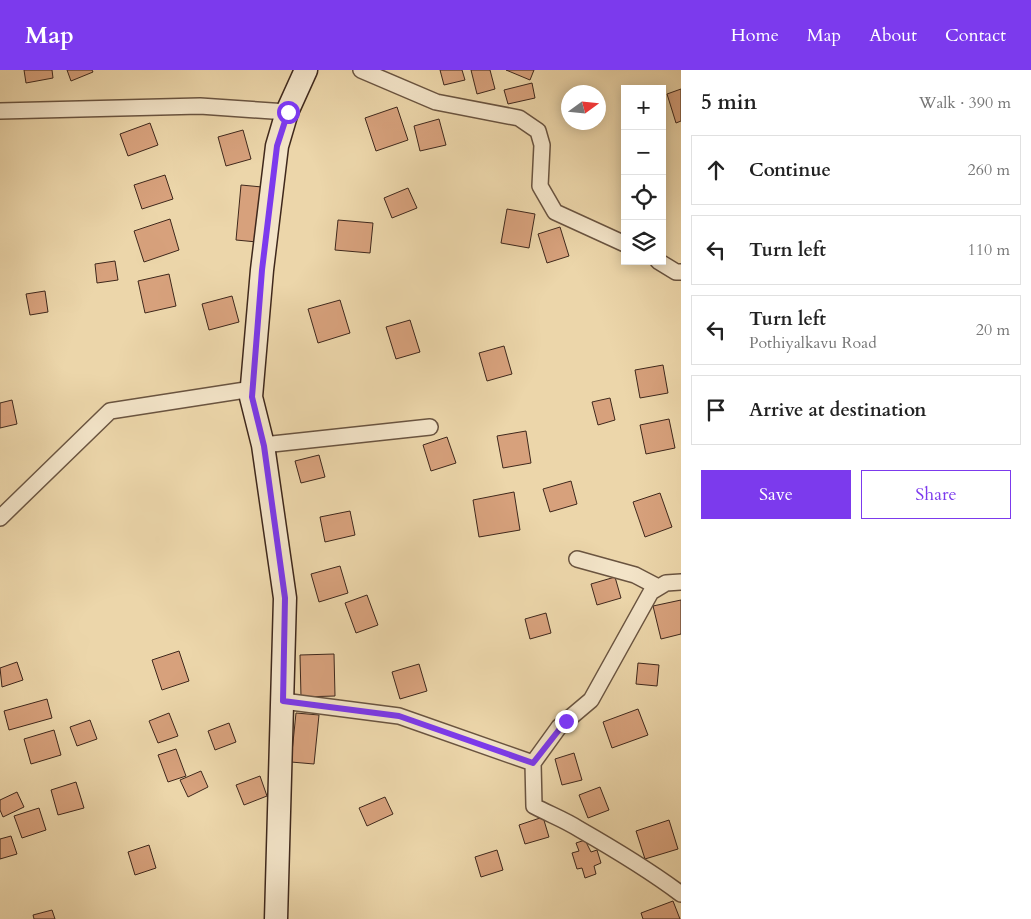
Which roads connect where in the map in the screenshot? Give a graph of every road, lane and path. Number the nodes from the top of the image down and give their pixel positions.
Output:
1 (306, 70) edge
2 (361, 70) edge
3 (0, 111) edge
4 (288, 112) junction
5 (621, 242) edge
6 (665, 265) edge
7 (681, 272) edge
8 (252, 389) junction
9 (430, 427) dead end
10 (264, 446) junction
11 (0, 518) edge
12 (577, 559) dead end
13 (681, 582) edge
14 (658, 587) junction
15 (283, 701) junction
16 (533, 763) junction
17 (681, 894) edge
18 (276, 919) edge

1 - 4 main road
2 - 5 street
3 - 4 street
4 - 8 main road
6 - 7 street
8 - 10 main road
8 - 11 street
9 - 10 street
10 - 15 main road
12 - 14 street
13 - 14 street
14 - 16 street
15 - 16 street
15 - 18 main road
16 - 17 street

